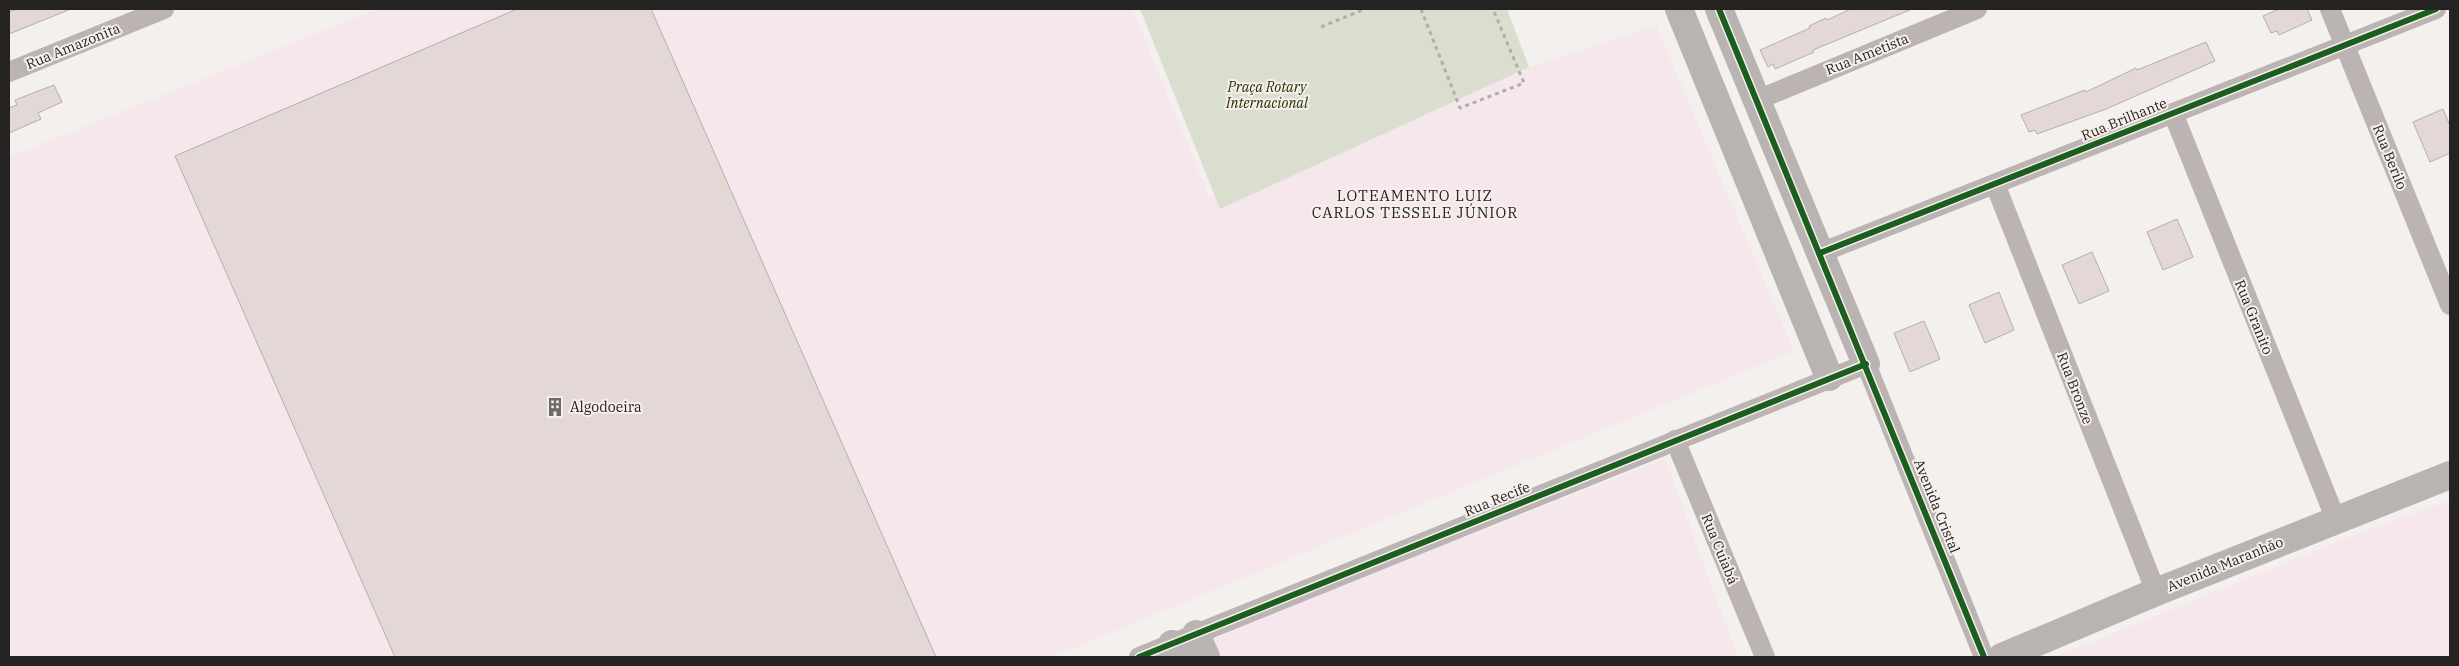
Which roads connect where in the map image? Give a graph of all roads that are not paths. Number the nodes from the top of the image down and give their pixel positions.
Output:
1 (164, 9) edge
2 (1679, 9) edge
3 (1719, 9) edge
4 (1977, 9) edge
5 (2330, 9) edge
6 (2436, 9) edge
7 (2344, 45) junction
8 (9, 72) edge
9 (1757, 100) junction
10 (2173, 114) junction
11 (1995, 184) junction
12 (1820, 253) junction
13 (2450, 305) edge
14 (1866, 364) junction
15 (1829, 377) junction
16 (1675, 440) junction
17 (2450, 475) edge
18 (2336, 520) junction
19 (2156, 592) junction
20 (1188, 648) edge
21 (1138, 657) edge
22 (1764, 657) edge
23 (1984, 657) edge
24 (2002, 657) edge

1 - 8 street, Rua Amazonita
2 - 15 street
3 - 9 street
4 - 9 street, Rua Ametista
5 - 7 street, Rua Berilo
6 - 7 street, Rua Brilhante
7 - 10 street, Rua Brilhante
7 - 13 street, Rua Berilo
9 - 12 street
10 - 11 street, Rua Brilhante
10 - 18 street, Rua Granito
11 - 12 street, Rua Brilhante
11 - 19 street, Rua Bronze
12 - 14 street
14 - 15 street, Rua Recife
14 - 23 street, Avenida Cristal
15 - 16 street, Rua Recife
16 - 20 street, Rua Recife
16 - 22 street, Rua Cuiabá
17 - 18 street, Avenida Maranhão
18 - 19 street, Avenida Maranhão
19 - 24 street, Avenida Maranhão
20 - 21 street, Rua Recife

